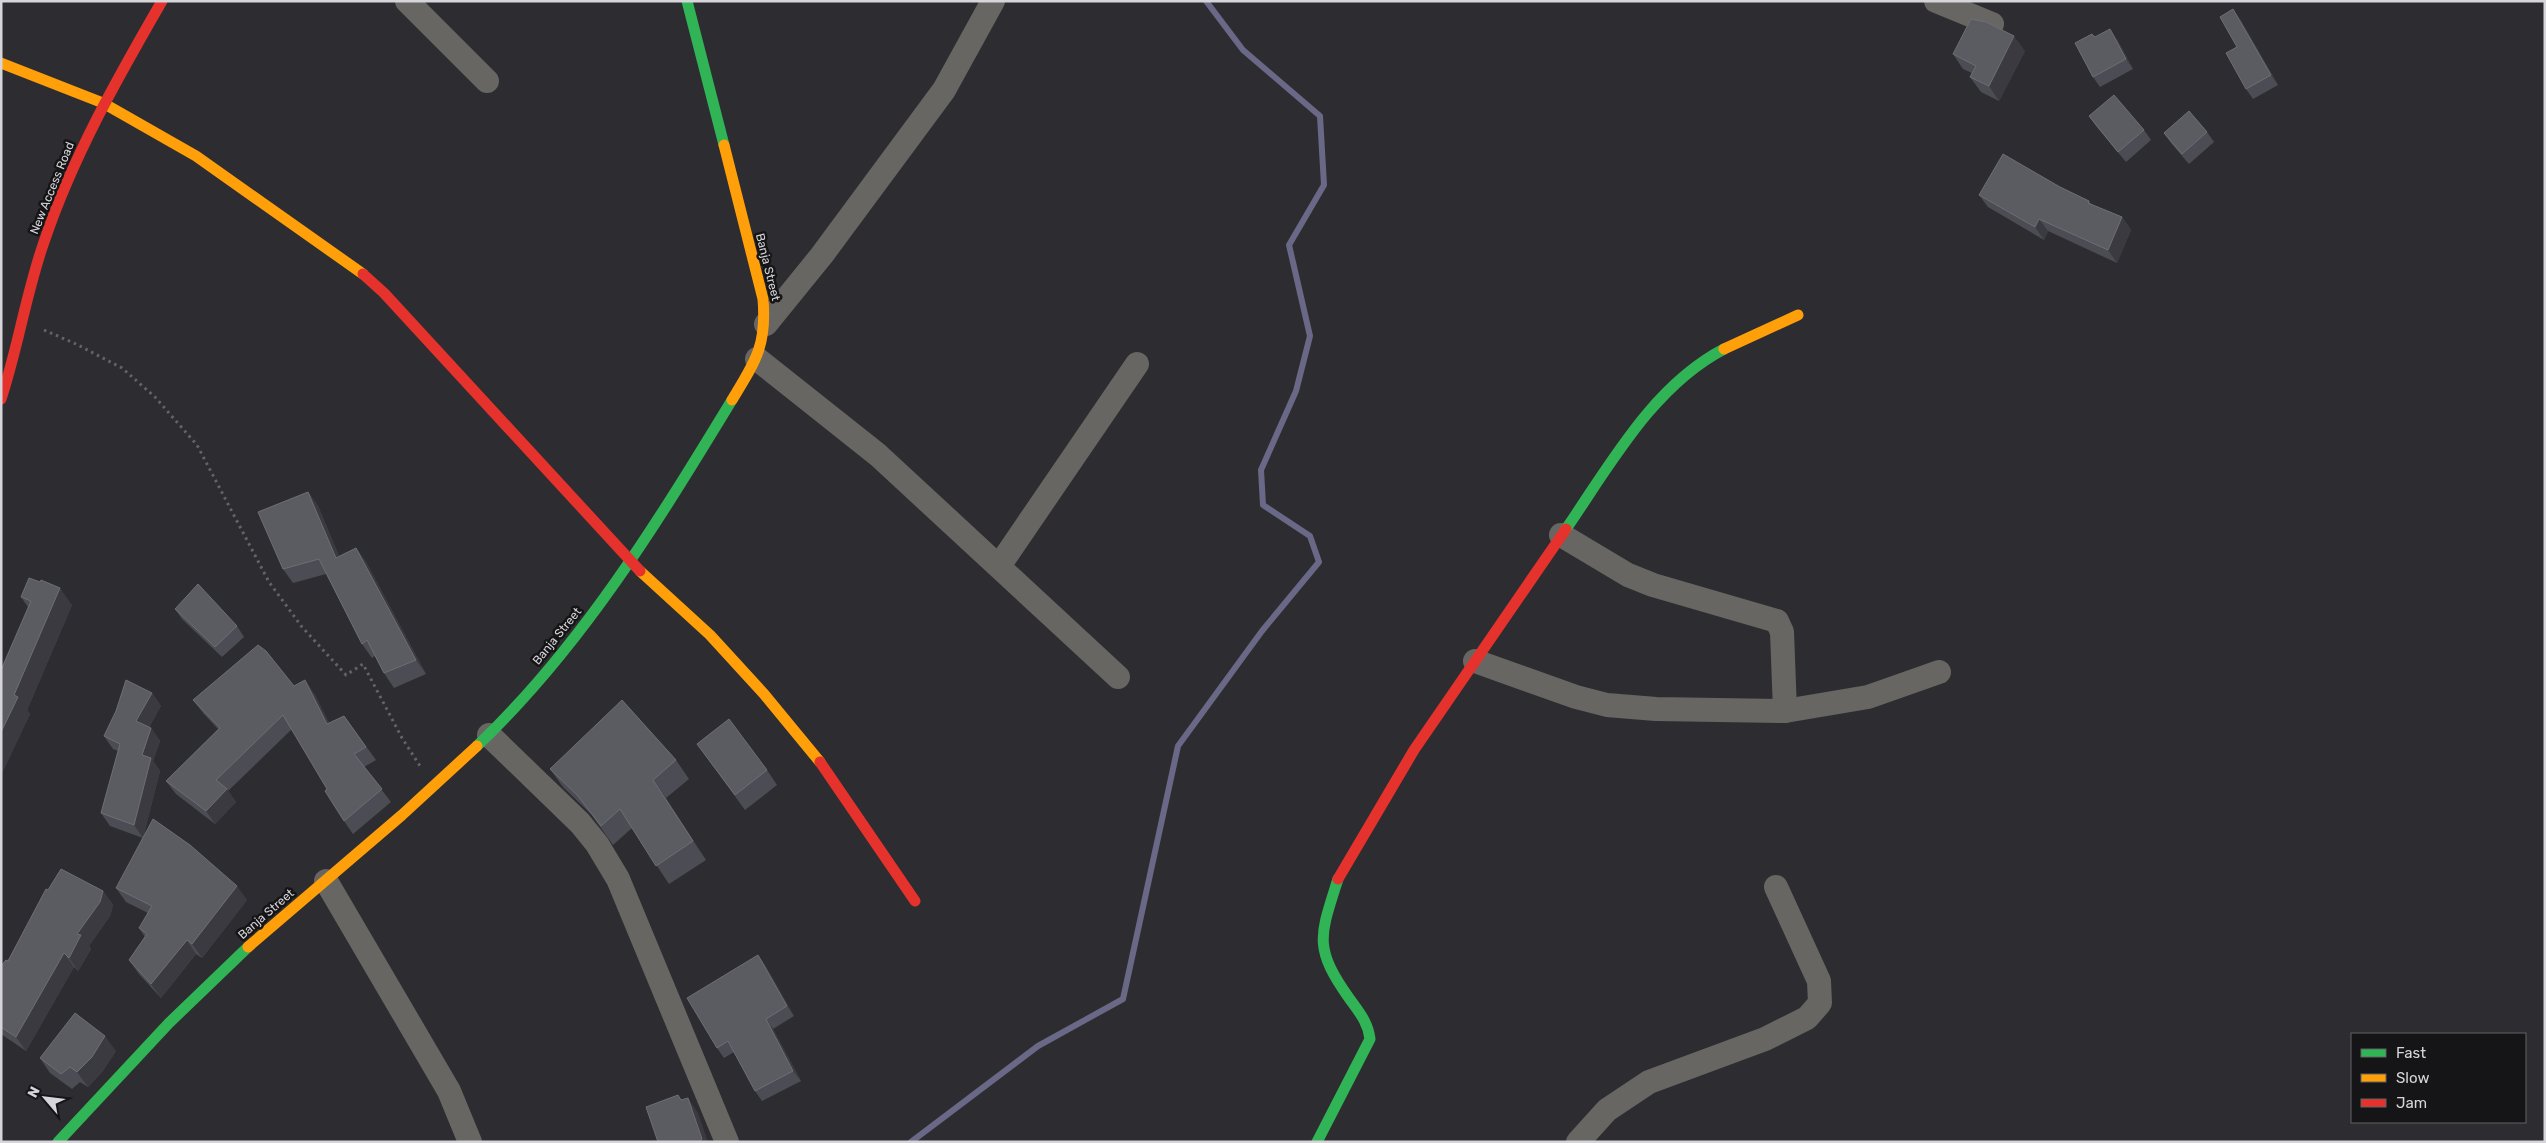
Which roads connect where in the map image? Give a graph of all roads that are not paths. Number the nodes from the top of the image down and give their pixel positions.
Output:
1 (162, 1) edge
2 (407, 1) edge
3 (687, 1) edge
4 (993, 1) edge
5 (1936, 1) edge
6 (1992, 24) edge
7 (1, 63) edge
8 (487, 81) dead end
9 (103, 103) junction
10 (1798, 316) dead end
11 (766, 324) junction
12 (757, 359) junction
13 (1136, 364) dead end
14 (1, 399) edge
15 (1561, 535) junction
16 (632, 563) junction
17 (998, 566) junction
18 (1474, 661) junction
19 (1939, 672) dead end
20 (1118, 676) dead end
21 (1785, 711) junction
22 (490, 734) junction
23 (326, 881) junction
24 (1776, 887) dead end
25 (915, 901) dead end
26 (58, 1142) edge
27 (470, 1142) edge
28 (727, 1142) edge
29 (1317, 1142) edge
30 (1578, 1142) edge

1 - 9 street, New Access Road
2 - 8 street
3 - 11 street, Banja Street
4 - 11 street
5 - 6 street
7 - 9 street
9 - 14 street, New Access Road
9 - 16 street
10 - 15 street
11 - 12 street, Banja Street
12 - 16 street, Banja Street
12 - 17 street
13 - 17 street
15 - 18 street
15 - 21 street
16 - 22 street, Banja Street
16 - 25 street
17 - 20 street
18 - 21 street
18 - 29 street
19 - 21 street
22 - 23 street, Banja Street
22 - 28 street
23 - 26 street, Banja Street
23 - 27 street
24 - 30 street

